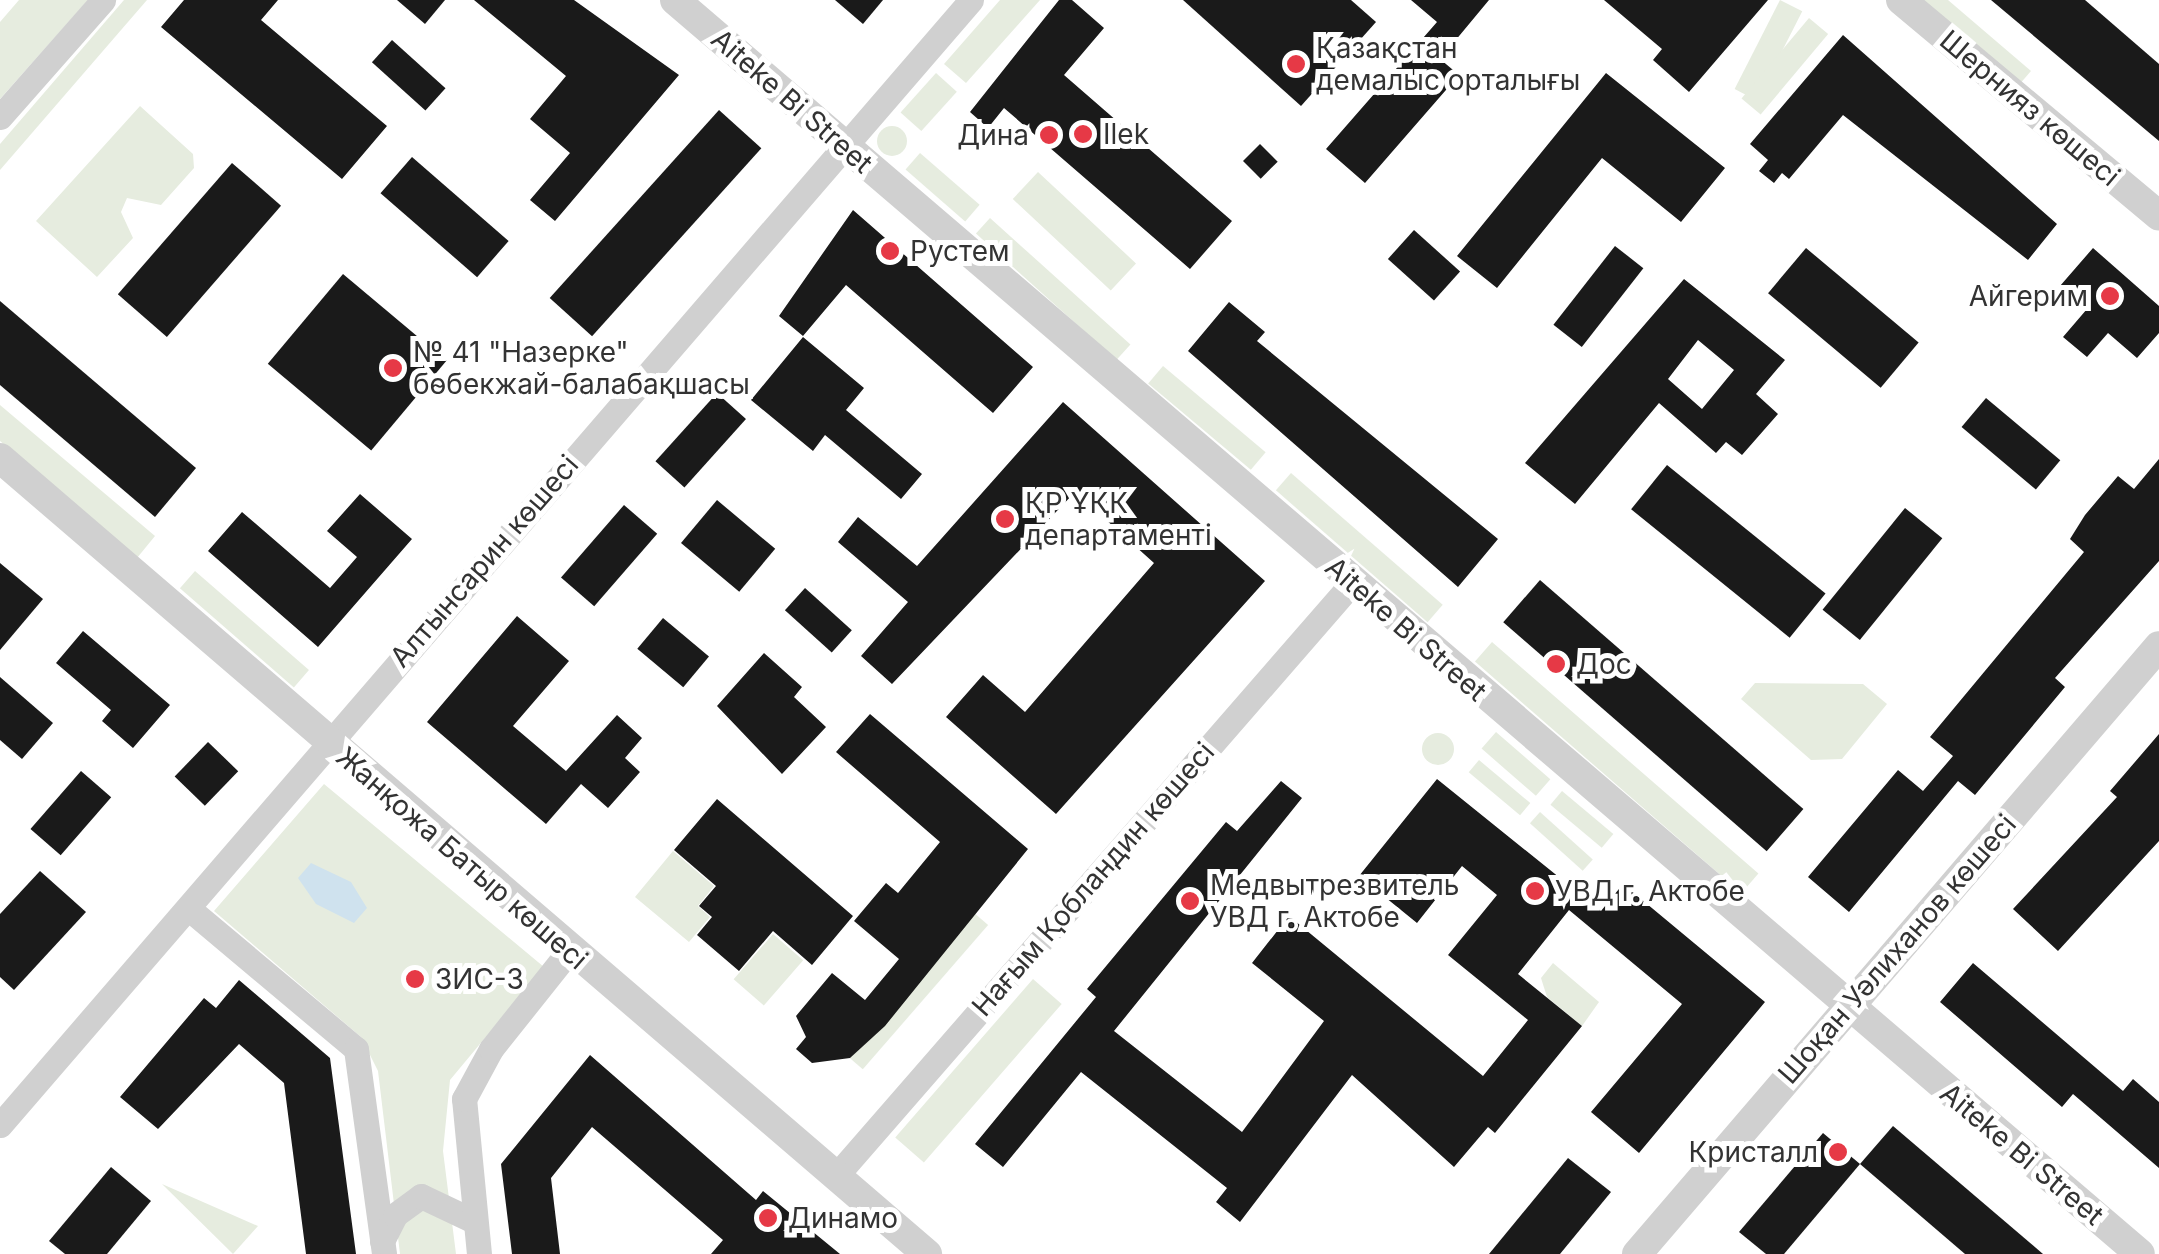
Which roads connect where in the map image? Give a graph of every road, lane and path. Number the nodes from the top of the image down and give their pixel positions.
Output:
1 (102, 0) edge
2 (674, 0) edge
3 (971, 0) edge
4 (1901, 0) edge
5 (0, 117) edge
6 (843, 145) junction
7 (2159, 216) edge
8 (0, 458) edge
9 (1352, 582) junction
10 (2159, 646) edge
11 (329, 741) junction
12 (188, 908) junction
13 (569, 952) junction
14 (1845, 1007) junction
15 (0, 1124) edge
16 (835, 1177) junction
17 (474, 1221) junction
18 (383, 1248) edge
19 (479, 1254) edge
20 (927, 1254) edge
21 (1637, 1254) edge
22 (2140, 1254) edge

1 - 5 street
2 - 6 street, Aiteke Bi Street
3 - 6 street, Алтынсарин көшесі
4 - 7 street, Шернияз көшесі
6 - 9 street, Aiteke Bi Street
6 - 11 street, Алтынсарин көшесі
8 - 11 street, Жанқожа Батыр көшесі
9 - 14 street, Aiteke Bi Street
9 - 16 street, Нағым Қобландин көшесі
10 - 14 street, Шоқан Уәлиханов көшесі
11 - 12 street, Алтынсарин көшесі
11 - 13 street, Жанқожа Батыр көшесі
12 - 15 street, Алтынсарин көшесі
12 - 18 street
13 - 16 street, Жанқожа Батыр көшесі
13 - 17 street
14 - 21 street, Шоқан Уәлиханов көшесі
14 - 22 street, Aiteke Bi Street
16 - 20 street, Жанқожа Батыр көшесі
17 - 18 street
17 - 19 street

